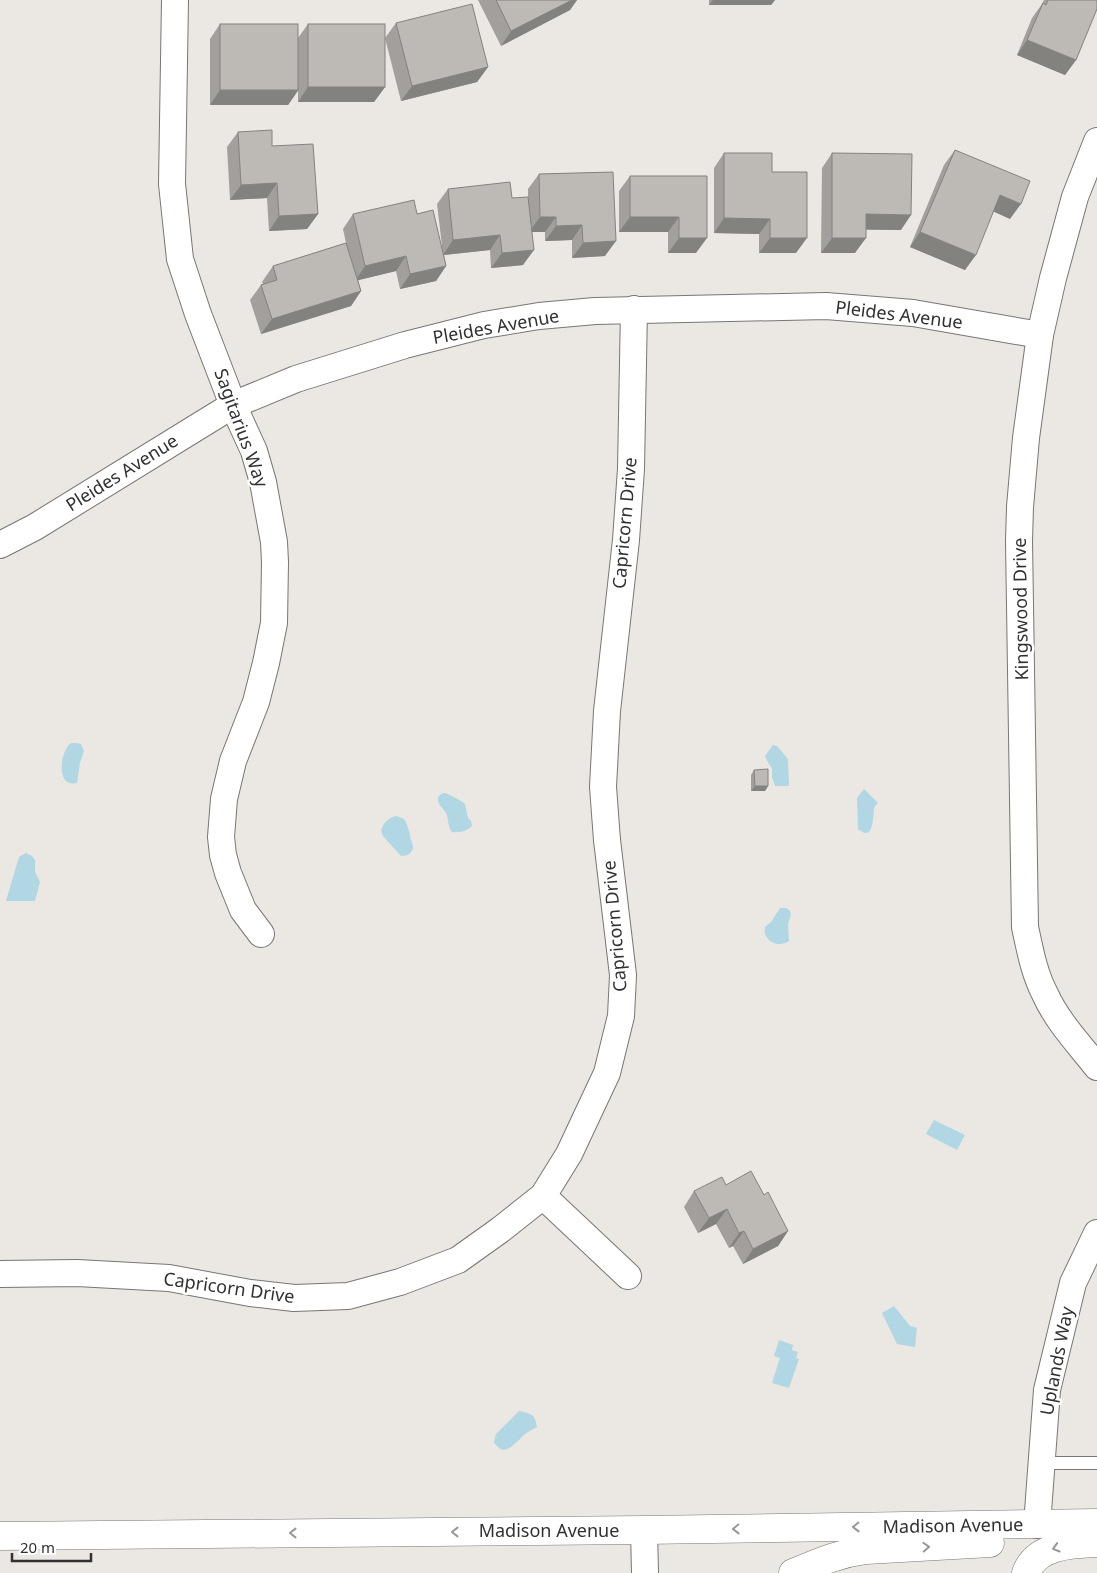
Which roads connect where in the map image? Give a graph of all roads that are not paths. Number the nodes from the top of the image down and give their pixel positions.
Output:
1 (175, 0) edge
2 (1097, 143) edge
3 (634, 309) junction
4 (1040, 334) junction
5 (233, 405) junction
6 (0, 545) edge
7 (261, 934) dead end
8 (1097, 1067) edge
9 (543, 1196) junction
10 (1097, 1233) edge
11 (0, 1274) edge
12 (628, 1276) dead end
13 (1041, 1463) junction
14 (1097, 1463) edge
15 (1097, 1523) edge
16 (1037, 1525) junction
17 (644, 1530) junction
18 (0, 1536) edge
19 (1097, 1542) edge
20 (645, 1573) edge
21 (793, 1573) edge
22 (1026, 1573) edge

1 - 5 street, Sagitarius Way
2 - 4 street, Kingswood Drive
3 - 4 street, Pleides Avenue
3 - 5 street, Pleides Avenue
3 - 9 street, Capricorn Drive
4 - 8 street, Kingswood Drive
5 - 6 street, Pleides Avenue
5 - 7 street, Sagitarius Way
9 - 11 street, Capricorn Drive
9 - 12 street
10 - 13 street, Uplands Way
13 - 14 lane
13 - 16 street, Uplands Way
15 - 16 main road, Madison Avenue
16 -> 17 main road, Madison Avenue
21 -> 16 main road
17 -> 18 main road, Madison Avenue
17 - 20 street
19 -> 22 main road

